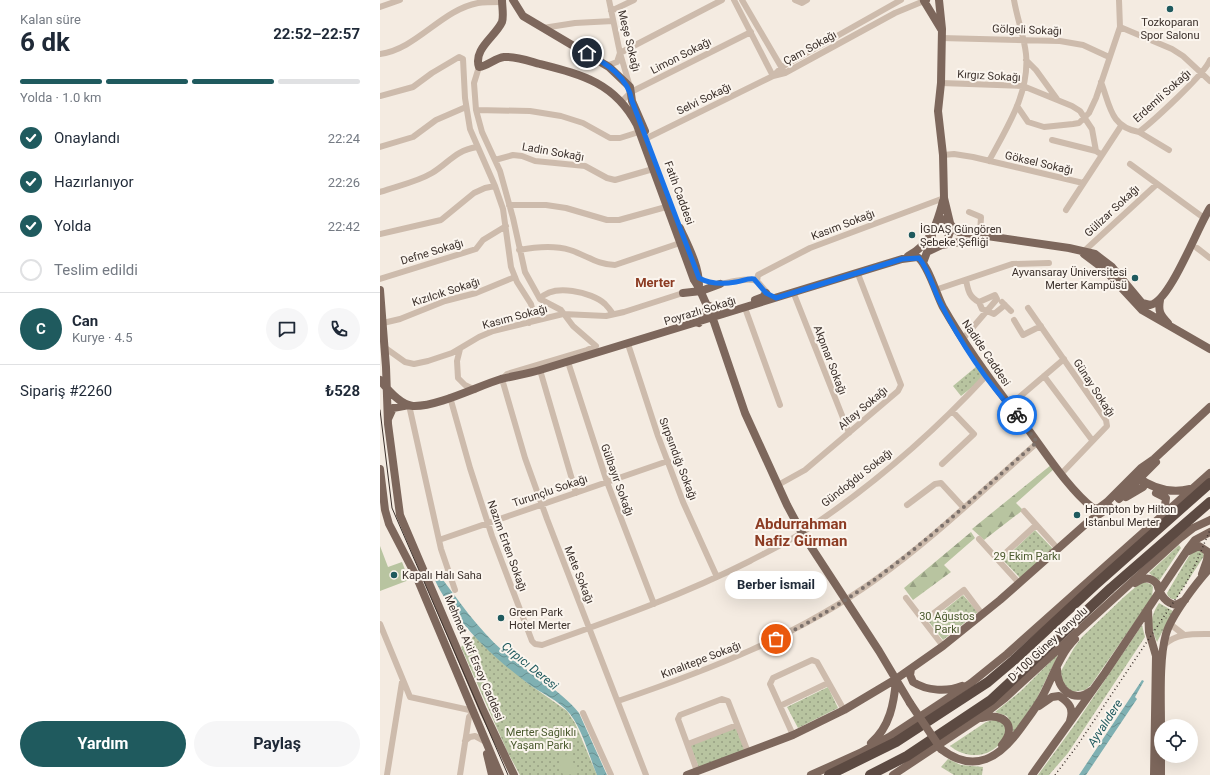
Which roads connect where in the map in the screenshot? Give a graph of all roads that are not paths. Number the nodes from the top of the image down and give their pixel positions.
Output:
1 (400, 0) edge
2 (609, 0) edge
3 (634, 0) edge
4 (722, 0) edge
5 (734, 0) edge
6 (742, 0) edge
7 (795, 0) edge
8 (807, 0) edge
9 (901, 0) edge
10 (925, 0) edge
11 (939, 0) edge
12 (1014, 0) edge
13 (1119, 0) edge
14 (502, 1) edge
15 (513, 1) edge
16 (380, 6) edge
17 (611, 11) junction
18 (613, 21) junction
19 (1120, 27) junction
20 (543, 28) junction
21 (751, 32) junction
22 (941, 34) junction
23 (1022, 39) junction
24 (620, 53) junction
25 (380, 54) edge
26 (1109, 57) junction
27 (1026, 60) junction
28 (1210, 60) edge
29 (605, 64) junction
30 (479, 67) junction
31 (783, 70) junction
32 (1202, 74) junction
33 (773, 76) junction
34 (1210, 81) edge
35 (1101, 82) junction
36 (941, 83) junction
37 (1023, 86) junction
38 (630, 90) junction
39 (380, 96) edge
40 (1058, 100) junction
41 (622, 101) junction
42 (1017, 106) junction
43 (466, 107) junction
44 (476, 110) junction
45 (1084, 118) junction
46 (1121, 126) junction
47 (639, 132) junction
48 (1138, 132) junction
49 (645, 139) junction
50 (1052, 140) dead end
51 (380, 147) edge
52 (477, 147) junction
53 (1169, 150) dead end
54 (1096, 151) junction
55 (943, 155) junction
56 (1102, 155) junction
57 (495, 160) junction
58 (989, 161) junction
59 (1130, 164) dead end
60 (653, 168) junction
61 (1083, 183) junction
62 (1157, 184) junction
63 (496, 186) junction
64 (380, 192) edge
65 (944, 198) junction
66 (510, 205) junction
67 (666, 207) junction
68 (1210, 208) edge
69 (1066, 210) dead end
70 (969, 212) dead end
71 (1204, 218) junction
72 (938, 221) junction
73 (950, 223) junction
74 (506, 226) junction
75 (380, 234) edge
76 (932, 234) junction
77 (980, 235) junction
78 (680, 243) junction
79 (941, 247) junction
80 (1197, 248) dead end
81 (519, 250) junction
82 (1082, 253) junction
83 (1210, 258) edge
84 (902, 259) junction
85 (922, 263) junction
86 (1049, 263) dead end
87 (858, 274) junction
88 (515, 277) junction
89 (699, 278) junction
90 (380, 279) edge
91 (757, 280) junction
92 (966, 280) junction
93 (720, 284) junction
94 (380, 290) edge
95 (700, 290) junction
96 (935, 290) junction
97 (683, 293) joint
98 (766, 293) junction
99 (794, 294) junction
100 (776, 298) junction
101 (540, 299) junction
102 (998, 299) junction
103 (1160, 300) junction
104 (979, 302) junction
105 (707, 305) junction
106 (1005, 305) junction
107 (745, 308) junction
108 (1028, 308) dead end
109 (1011, 311) dead end
110 (986, 312) junction
111 (563, 314) junction
112 (613, 314) junction
113 (713, 319) junction
114 (1014, 320) dead end
115 (383, 323) junction
116 (529, 323) junction
117 (699, 323) junction
118 (1041, 326) junction
119 (1172, 326) junction
120 (962, 340) junction
121 (628, 344) junction
122 (596, 346) junction
123 (384, 347) junction
124 (460, 349) junction
125 (1210, 349) edge
126 (607, 350) junction
127 (592, 354) junction
128 (1064, 359) junction
129 (568, 362) junction
130 (386, 367) junction
131 (540, 370) junction
132 (380, 373) edge
133 (986, 376) junction
134 (1044, 376) junction
135 (502, 379) junction
136 (380, 380) edge
137 (387, 388) junction
138 (475, 390) junction
139 (450, 398) junction
140 (409, 405) junction
141 (780, 405) dead end
142 (1008, 406) junction
143 (1210, 407) edge
144 (952, 411) junction
145 (1210, 414) edge
146 (388, 424) junction
147 (849, 433) junction
148 (1092, 440) junction
149 (1037, 442) junction
150 (668, 461) junction
151 (942, 464) dead end
152 (1150, 468) junction
153 (380, 469) edge
154 (1062, 473) junction
155 (1210, 473) edge
156 (1137, 480) junction
157 (607, 482) junction
158 (1210, 483) edge
159 (778, 485) junction
160 (381, 487) edge
161 (1156, 487) junction
162 (1191, 489) junction
163 (576, 493) junction
164 (1210, 502) edge
165 (542, 504) junction
166 (1088, 504) junction
167 (906, 505) dead end
168 (963, 507) junction
169 (382, 509) edge
170 (1024, 511) dead end
171 (1164, 514) junction
172 (1210, 520) edge
173 (1088, 522) junction
174 (488, 523) junction
175 (1036, 525) junction
176 (1210, 532) edge
177 (802, 533) junction
178 (979, 539) dead end
179 (439, 540) junction
180 (1058, 549) junction
181 (1183, 557) junction
182 (999, 559) junction
183 (1210, 568) edge
184 (718, 577) junction
185 (1201, 578) junction
186 (1020, 583) junction
187 (455, 590) dead end
188 (1122, 590) junction
189 (1160, 592) junction
190 (906, 598) dead end
191 (846, 600) junction
192 (1186, 600) junction
193 (654, 604) junction
194 (1148, 610) junction
195 (982, 614) junction
196 (1092, 618) junction
197 (925, 620) junction
198 (380, 624) edge
199 (1170, 624) junction
200 (590, 628) junction
201 (1183, 634) junction
202 (1210, 634) edge
203 (943, 646) junction
204 (1164, 646) junction
205 (1057, 664) junction
206 (911, 669) junction
207 (896, 679) junction
208 (402, 680) junction
209 (828, 683) junction
210 (971, 683) junction
211 (1092, 691) junction
212 (618, 701) junction
213 (912, 703) junction
214 (780, 706) junction
215 (844, 710) junction
216 (1034, 710) junction
217 (583, 713) dead end
218 (980, 718) junction
219 (1161, 719) edge
220 (737, 725) junction
221 (793, 735) junction
222 (1062, 735) junction
223 (466, 742) junction
224 (688, 744) junction
225 (487, 745) junction
226 (943, 747) junction
227 (748, 752) junction
228 (860, 753) junction
229 (1161, 763) edge
230 (909, 766) junction
231 (697, 771) junction
232 (387, 775) edge
233 (460, 775) edge
234 (492, 775) edge
235 (500, 775) edge
236 (514, 775) edge
237 (611, 775) edge
238 (646, 775) edge
239 (687, 775) edge
240 (811, 775) edge
241 (829, 775) edge
242 (870, 775) edge
243 (893, 775) edge
244 (899, 775) edge
245 (1032, 775) edge
246 (1154, 775) edge
247 (1161, 775) edge

1 - 16 street
2 - 17 street, Meşe Sokağı
3 - 17 street
4 - 24 street
5 - 21 street
6 - 31 street
7 - 8 street
9 - 31 street, Çam Sokağı
10 - 22 main road
10 - 31 street, Çam Sokağı
11 - 22 main road
12 - 23 street, Göksel Sokağı
13 - 19 street
14 - 15 main road
14 - 25 street
14 - 30 main road
15 - 20 main road
17 - 18 street, Meşe Sokağı
18 - 20 street
18 - 24 street, Meşe Sokağı
19 - 26 street
19 - 32 street
20 - 29 main road
21 - 33 street
21 - 38 street, Limon Sokağı
22 - 23 street, Gölgeli Sokağı
22 - 36 main road
23 - 26 street, Gölgeli Sokağı
23 - 27 street, Göksel Sokağı
24 - 29 street
24 - 38 street, Meşe Sokağı
26 - 35 street
27 - 37 street, Göksel Sokağı
27 - 40 street, Kırgız Sokağı
28 - 32 street, Erdemli Sokağı
29 - 38 main road
30 - 41 main road, Fatih Caddesi
30 - 44 street
31 - 33 street, Çam Sokağı
32 - 34 street
32 - 48 street, Erdemli Sokağı
33 - 49 street, Selvi Sokağı
35 - 45 street
35 - 46 street, Erdemli Sokağı
36 - 37 street, Kırgız Sokağı
36 - 55 main road
37 - 40 street, Kırgız Sokağı
37 - 42 street, Göksel Sokağı
38 - 41 street, Limon Sokağı
38 - 49 main road, Fatih Caddesi
39 - 43 street
40 - 45 street, Kırgız Sokağı
41 - 47 main road, Fatih Caddesi
42 - 45 street
42 - 58 street, Göksel Sokağı
43 - 51 street
43 - 52 street
44 - 47 street
44 - 57 street
45 - 54 street, Kırgız Sokağı
46 - 48 street, Erdemli Sokağı
46 - 56 street
47 - 49 main road, Fatih Caddesi
48 - 53 street
49 - 60 main road, Fatih Caddesi
49 - 89 main road, Fatih Caddesi
50 - 54 street
52 - 63 street
52 - 64 street
54 - 56 street
55 - 58 street, Göksel Sokağı
55 - 65 main road
56 - 61 street
57 - 60 street, Ladin Sokağı
57 - 66 street
58 - 61 street, Göksel Sokağı
59 - 62 street
60 - 67 main road, Fatih Caddesi
61 - 69 street
62 - 71 street
62 - 82 street, Gülizar Sokağı
63 - 74 street
63 - 75 street
65 - 72 main road
65 - 73 main road
65 - 91 street, Kasım Sokağı
66 - 67 street
66 - 81 street
67 - 78 main road, Fatih Caddesi
68 - 71 main road
70 - 77 street
71 - 103 main road
72 - 73 main road
72 - 76 main road
73 - 77 main road
73 - 79 main road
74 - 88 street
74 - 90 street, Defne Sokağı
76 - 79 main road
76 - 84 main road
77 - 82 main road
78 - 81 street
78 - 95 main road, Fatih Caddesi
79 - 82 main road
79 - 85 main road
80 - 83 street
81 - 101 street
82 - 103 main road
82 - 119 main road
84 - 85 main road
84 - 87 main road, Poyrazlı Sokağı
85 - 96 main road, Nadide Caddesi
86 - 92 street
87 - 99 main road, Poyrazlı Sokağı
87 - 147 street, Altay Sokağı
88 - 115 street, Kızılcık Sokağı
88 - 116 street
89 - 93 main road
89 - 95 main road, Fatih Caddesi
91 - 93 street
91 - 98 street
92 - 96 street
92 - 104 street
93 - 95 main road
94 - 115 main road, Mehmet Akif Ersoy Caddesi
95 - 97 main road
95 - 105 main road, Fatih Caddesi
96 - 120 main road, Nadide Caddesi
97 - 112 street, Kasım Sokağı
98 - 100 street
98 - 105 main road
99 - 100 main road, Poyrazlı Sokağı
99 - 147 street, Akpınar Sokağı
100 - 107 main road, Poyrazlı Sokağı
101 - 111 street
101 - 112 street, Kasım Sokağı
102 - 104 street
102 - 106 street
102 - 110 street
103 - 119 main road
104 - 110 street
105 - 113 main road, Fatih Caddesi
105 - 117 main road
106 - 109 street
106 - 110 street
107 - 113 main road, Poyrazlı Sokağı
107 - 141 street
108 - 118 street, Günay Sokağı
110 - 120 street
111 - 112 street, Kasım Sokağı
111 - 116 street, Kasım Sokağı
111 - 122 street
113 - 117 main road, Poyrazlı Sokağı
113 - 159 main road, Fatih Caddesi
114 - 118 street
115 - 123 main road, Mehmet Akif Ersoy Caddesi
116 - 124 street, Kasım Sokağı
117 - 121 main road, Poyrazlı Sokağı
118 - 128 street, Günay Sokağı
119 - 125 main road
120 - 133 main road, Nadide Caddesi
121 - 126 main road, Poyrazlı Sokağı
121 - 150 street, Sırpsındığı Sokağı
122 - 126 main road
122 - 127 main road
122 - 135 street, Poyrazlı Sokağı
123 - 124 street, Kasım Sokağı
123 - 130 main road, Mehmet Akif Ersoy Caddesi
124 - 138 street
126 - 127 main road, Poyrazlı Sokağı
127 - 129 main road, Poyrazlı Sokağı
128 - 134 street
128 - 148 street, Günay Sokağı
129 - 131 main road, Poyrazlı Sokağı
129 - 157 street, Gülbayır Sokağı
130 - 132 main road
130 - 137 main road, Mehmet Akif Ersoy Caddesi
131 - 135 main road, Poyrazlı Sokağı
131 - 163 street
133 - 142 main road, Nadide Caddesi
133 - 144 street, Gündoğdu Sokağı
134 - 142 street
134 - 148 street
135 - 138 main road, Poyrazlı Sokağı
135 - 165 street, Mete Sokağı
136 - 137 main road
137 - 140 main road
137 - 146 main road, Mehmet Akif Ersoy Caddesi
138 - 139 main road, Poyrazlı Sokağı
139 - 140 main road, Poyrazlı Sokağı
139 - 174 street, Nazım Erten Sokağı
140 - 146 main road, Poyrazlı Sokağı
140 - 179 street
142 - 149 main road, Nadide Caddesi
143 - 156 main road
144 - 151 street
144 - 177 street, Gündoğdu Sokağı
145 - 152 main road
146 - 236 main road, Mehmet Akif Ersoy Caddesi
147 - 159 street, Altay Sokağı
148 - 154 street, Günay Sokağı
149 - 154 main road, Nadide Caddesi
149 - 168 street, Kınalıtepe Sokağı
150 - 157 street, Turunçlu Sokağı
150 - 184 street, Sırpsındığı Sokağı
152 - 156 main road
152 - 161 main road
153 - 160 main road
154 - 166 main road, Nadide Caddesi
155 - 162 main road
156 - 161 main road
156 - 166 main road
156 - 171 main road
156 - 173 main road
157 - 163 street, Turunçlu Sokağı
157 - 193 street, Gülbayır Sokağı
158 - 241 highway
159 - 177 main road, Fatih Caddesi
160 - 169 main road
161 - 162 main road
162 - 171 main road
163 - 165 street, Turunçlu Sokağı
164 - 242 highway
165 - 174 street, Turunçlu Sokağı
165 - 200 street, Mete Sokağı
166 - 173 main road
167 - 168 street
168 - 191 street, Kınalıtepe Sokağı
169 - 225 main road
170 - 175 street
171 - 210 main road
172 - 188 main road, D-100 Güney Yanyolu
173 - 180 main road
174 - 179 street, Turunçlu Sokağı
174 - 200 street, Nazım Erten Sokağı
175 - 180 street
175 - 182 street
176 - 181 main road
177 - 184 street, Gündoğdu Sokağı
177 - 191 main road, Fatih Caddesi
178 - 182 street
179 - 187 street
180 - 186 main road
181 - 185 main road
181 - 189 main road
182 - 186 street
183 - 185 main road
184 - 193 street, Gündoğdu Sokağı
185 - 192 main road
186 - 195 main road
188 - 189 main road
188 - 196 main road, D-100 Güney Yanyolu
189 - 192 main road
189 - 194 main road
190 - 197 street
191 - 207 main road, Fatih Caddesi
191 - 212 street, Kınalıtepe Sokağı
192 - 199 main road
193 - 200 street, Gündoğdu Sokağı
194 - 211 main road
194 - 246 main road
195 - 197 street
195 - 203 main road
196 - 205 main road
196 - 218 main road, D-100 Güney Yanyolu
197 - 203 street
198 - 208 street
199 - 201 street
199 - 204 main road
200 - 212 street, Mete Sokağı
201 - 202 street
201 - 204 street
203 - 206 main road
204 - 219 main road
205 - 211 main road
205 - 216 main road
206 - 207 main road
206 - 210 main road
206 - 213 main road
207 - 213 main road, Fatih Caddesi
207 - 215 main road
207 - 228 main road
208 - 223 street
208 - 232 street
209 - 214 street
209 - 214 street
209 - 215 street
210 - 228 main road
211 - 222 main road
212 - 238 street, Mete Sokağı
213 - 226 main road
214 - 221 street
215 - 221 main road
216 - 222 main road
216 - 226 main road
217 - 237 street
218 - 226 main road
218 - 230 main road, D-100 Güney Yanyolu
220 - 224 street
220 - 224 street
220 - 227 street
221 - 227 main road
222 - 245 main road
223 - 225 street
223 - 233 street
224 - 231 street
225 - 234 main road
225 - 235 main road
227 - 231 main road
228 - 240 main road
229 - 247 main road
230 - 243 main road, D-100 Güney Yanyolu
230 - 244 main road
231 - 239 main road

